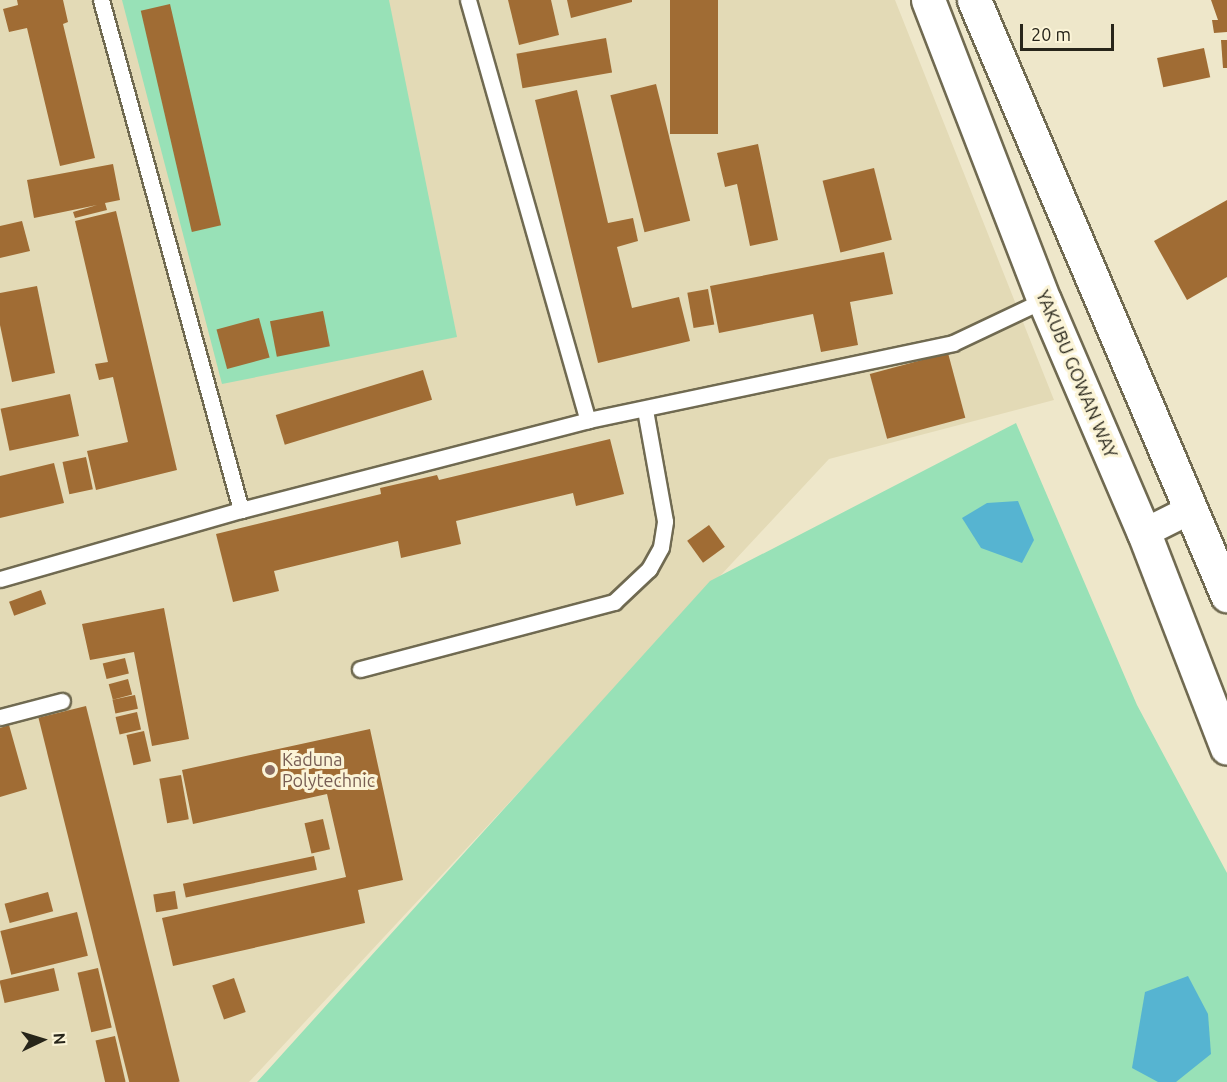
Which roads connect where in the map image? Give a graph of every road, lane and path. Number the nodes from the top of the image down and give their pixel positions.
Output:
1 (101, 0) edge
2 (468, 0) edge
3 (928, 0) edge
4 (974, 0) edge
5 (1044, 300) junction
6 (645, 410) junction
7 (588, 420) junction
8 (1192, 508) junction
9 (241, 510) junction
10 (1144, 533) junction
11 (0, 579) edge
12 (1227, 595) edge
13 (360, 669) dead end
14 (62, 701) dead end
15 (0, 717) edge
16 (1227, 748) edge

1 - 9 lane
2 - 7 lane
3 - 5 street, YAKUBU GOWAN WAY
4 - 8 street
5 - 6 lane
5 - 10 street, YAKUBU GOWAN WAY
6 - 7 lane
6 - 13 lane
7 - 9 lane
8 - 10 street
8 - 12 street
9 - 11 lane
10 - 16 street, YAKUBU GOWAN WAY
14 - 15 lane

